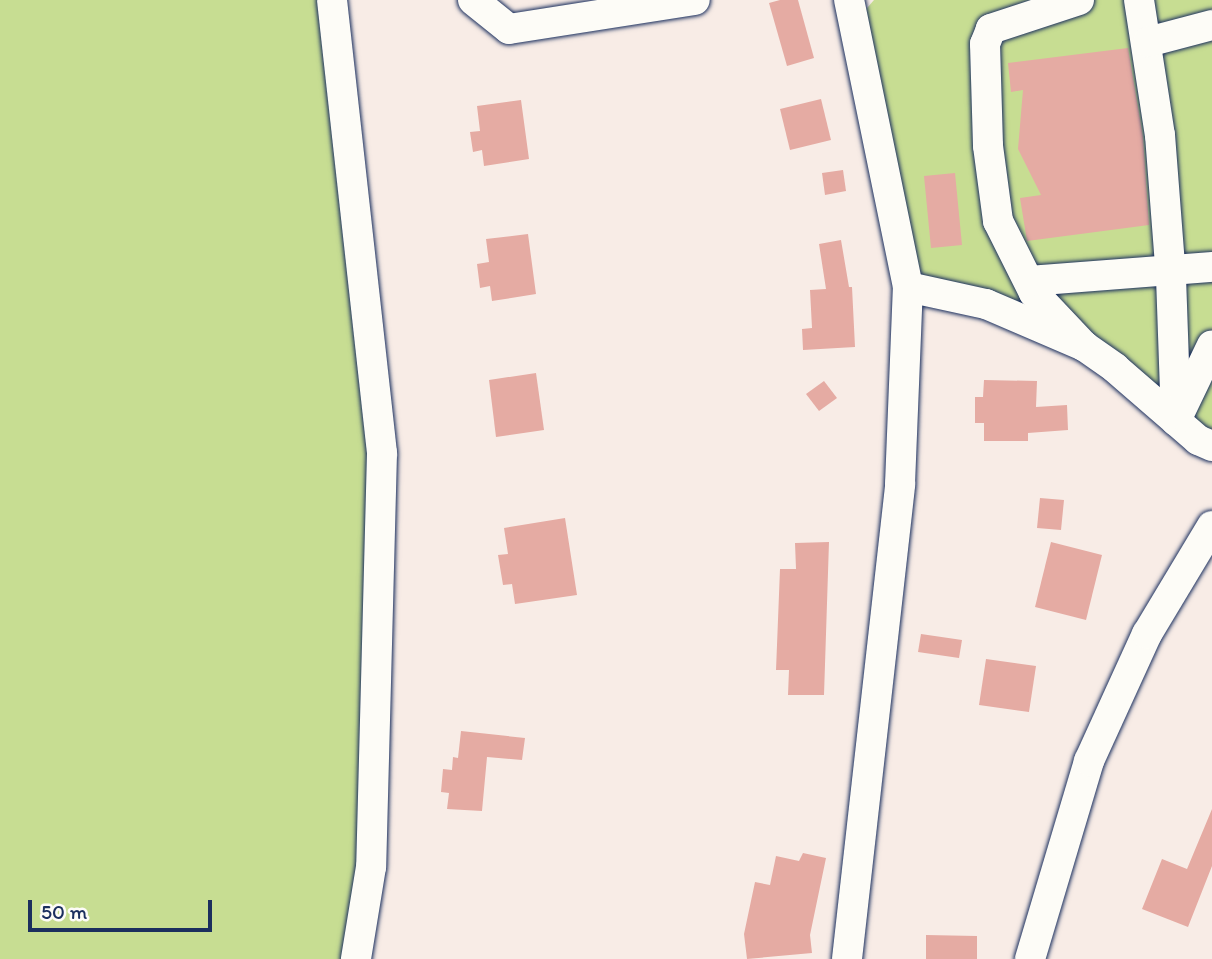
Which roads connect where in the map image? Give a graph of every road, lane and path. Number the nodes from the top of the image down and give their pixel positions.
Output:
1 (332, 0) edge
2 (473, 0) edge
3 (695, 0) edge
4 (1079, 0) edge
5 (1139, 0) edge
6 (609, 6) edge
7 (859, 7) edge
8 (1212, 25) edge
9 (1148, 42) junction
10 (1212, 267) edge
11 (1171, 270) junction
12 (1028, 281) junction
13 (908, 287) junction
14 (1212, 345) edge
15 (1084, 346) junction
16 (1176, 421) junction
17 (1212, 446) edge
18 (1212, 526) edge
19 (356, 959) edge
20 (847, 959) edge
21 (1030, 959) edge

1 - 19 street
2 - 6 street
3 - 6 street
4 - 12 street
5 - 9 street
7 - 13 street
8 - 9 street
9 - 11 street
10 - 11 street
11 - 12 street
11 - 16 street
12 - 15 street
13 - 15 street
13 - 20 street
14 - 16 street
15 - 16 street
16 - 17 street
18 - 21 street

